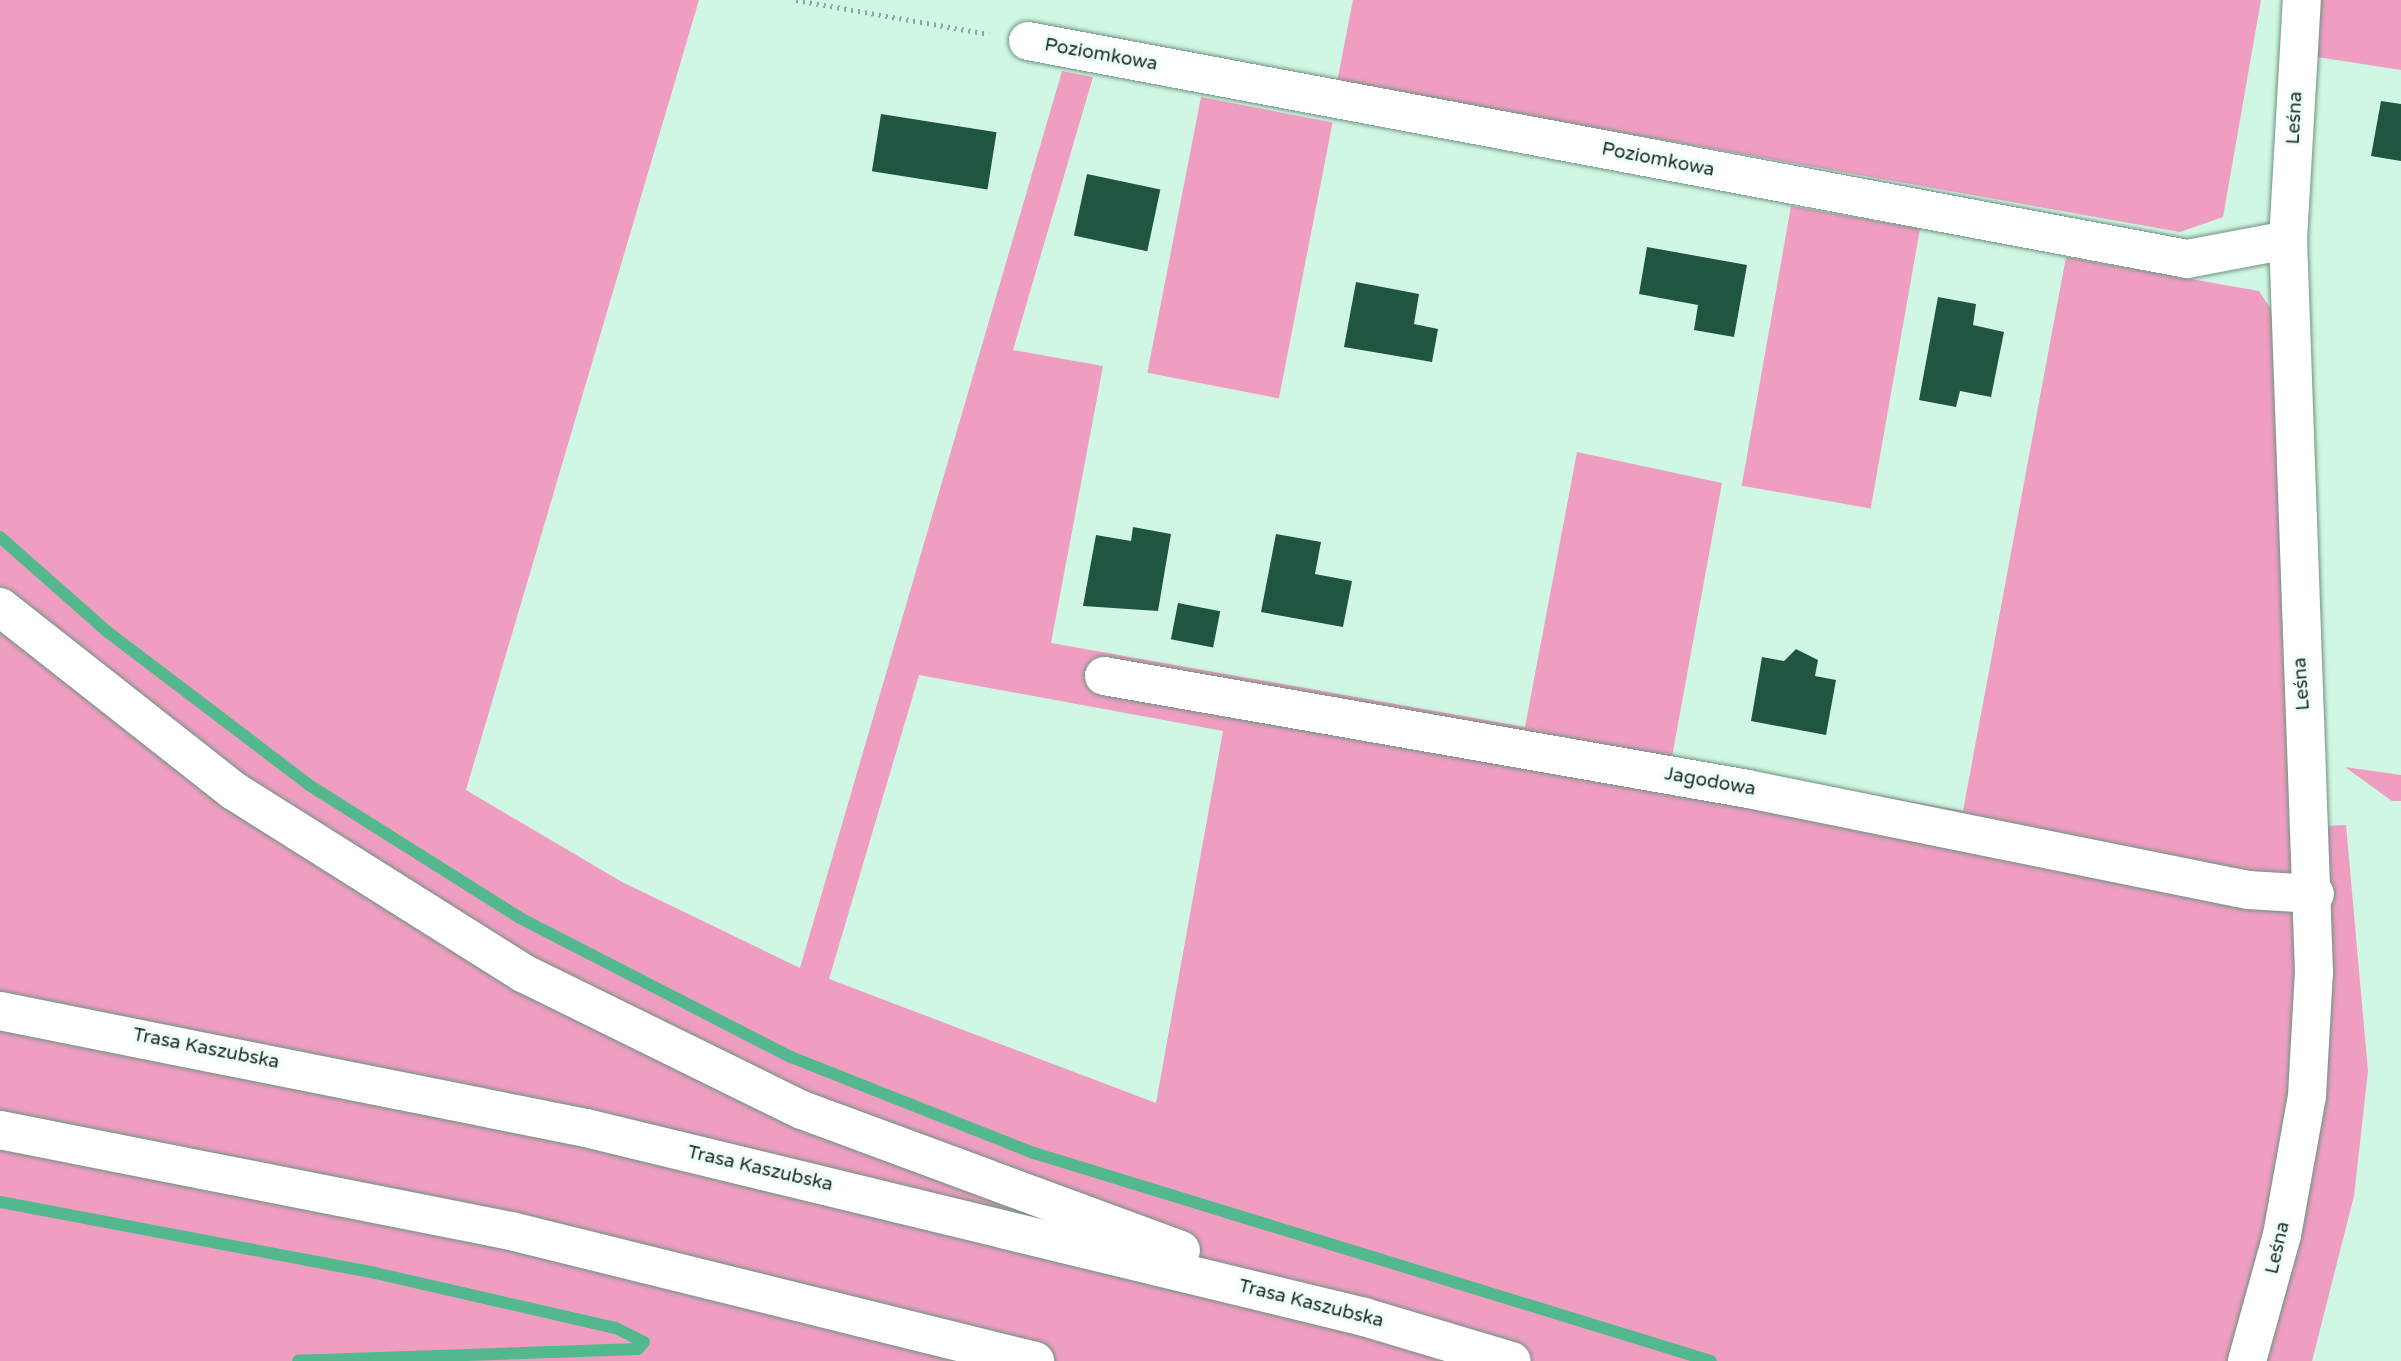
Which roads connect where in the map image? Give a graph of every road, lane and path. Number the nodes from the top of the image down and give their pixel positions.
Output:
1 (796, 0) edge
2 (2302, 0) edge
3 (1028, 41) joint
4 (2288, 240) junction
5 (0, 607) edge
6 (1104, 676) dead end
7 (2315, 894) junction
8 (0, 1011) edge
9 (0, 1130) edge
10 (1364, 1317) junction
11 (1035, 1361) edge
12 (1512, 1361) edge
13 (2247, 1361) edge

1 - 3 path
2 - 4 main road, Leśna
3 - 4 main road, Poziomkowa
4 - 7 main road, Leśna
5 - 10 main road
6 - 7 main road, Jagodowa
7 - 13 main road, Leśna
8 - 10 main road, Trasa Kaszubska
9 - 11 main road
10 - 12 main road, Trasa Kaszubska

